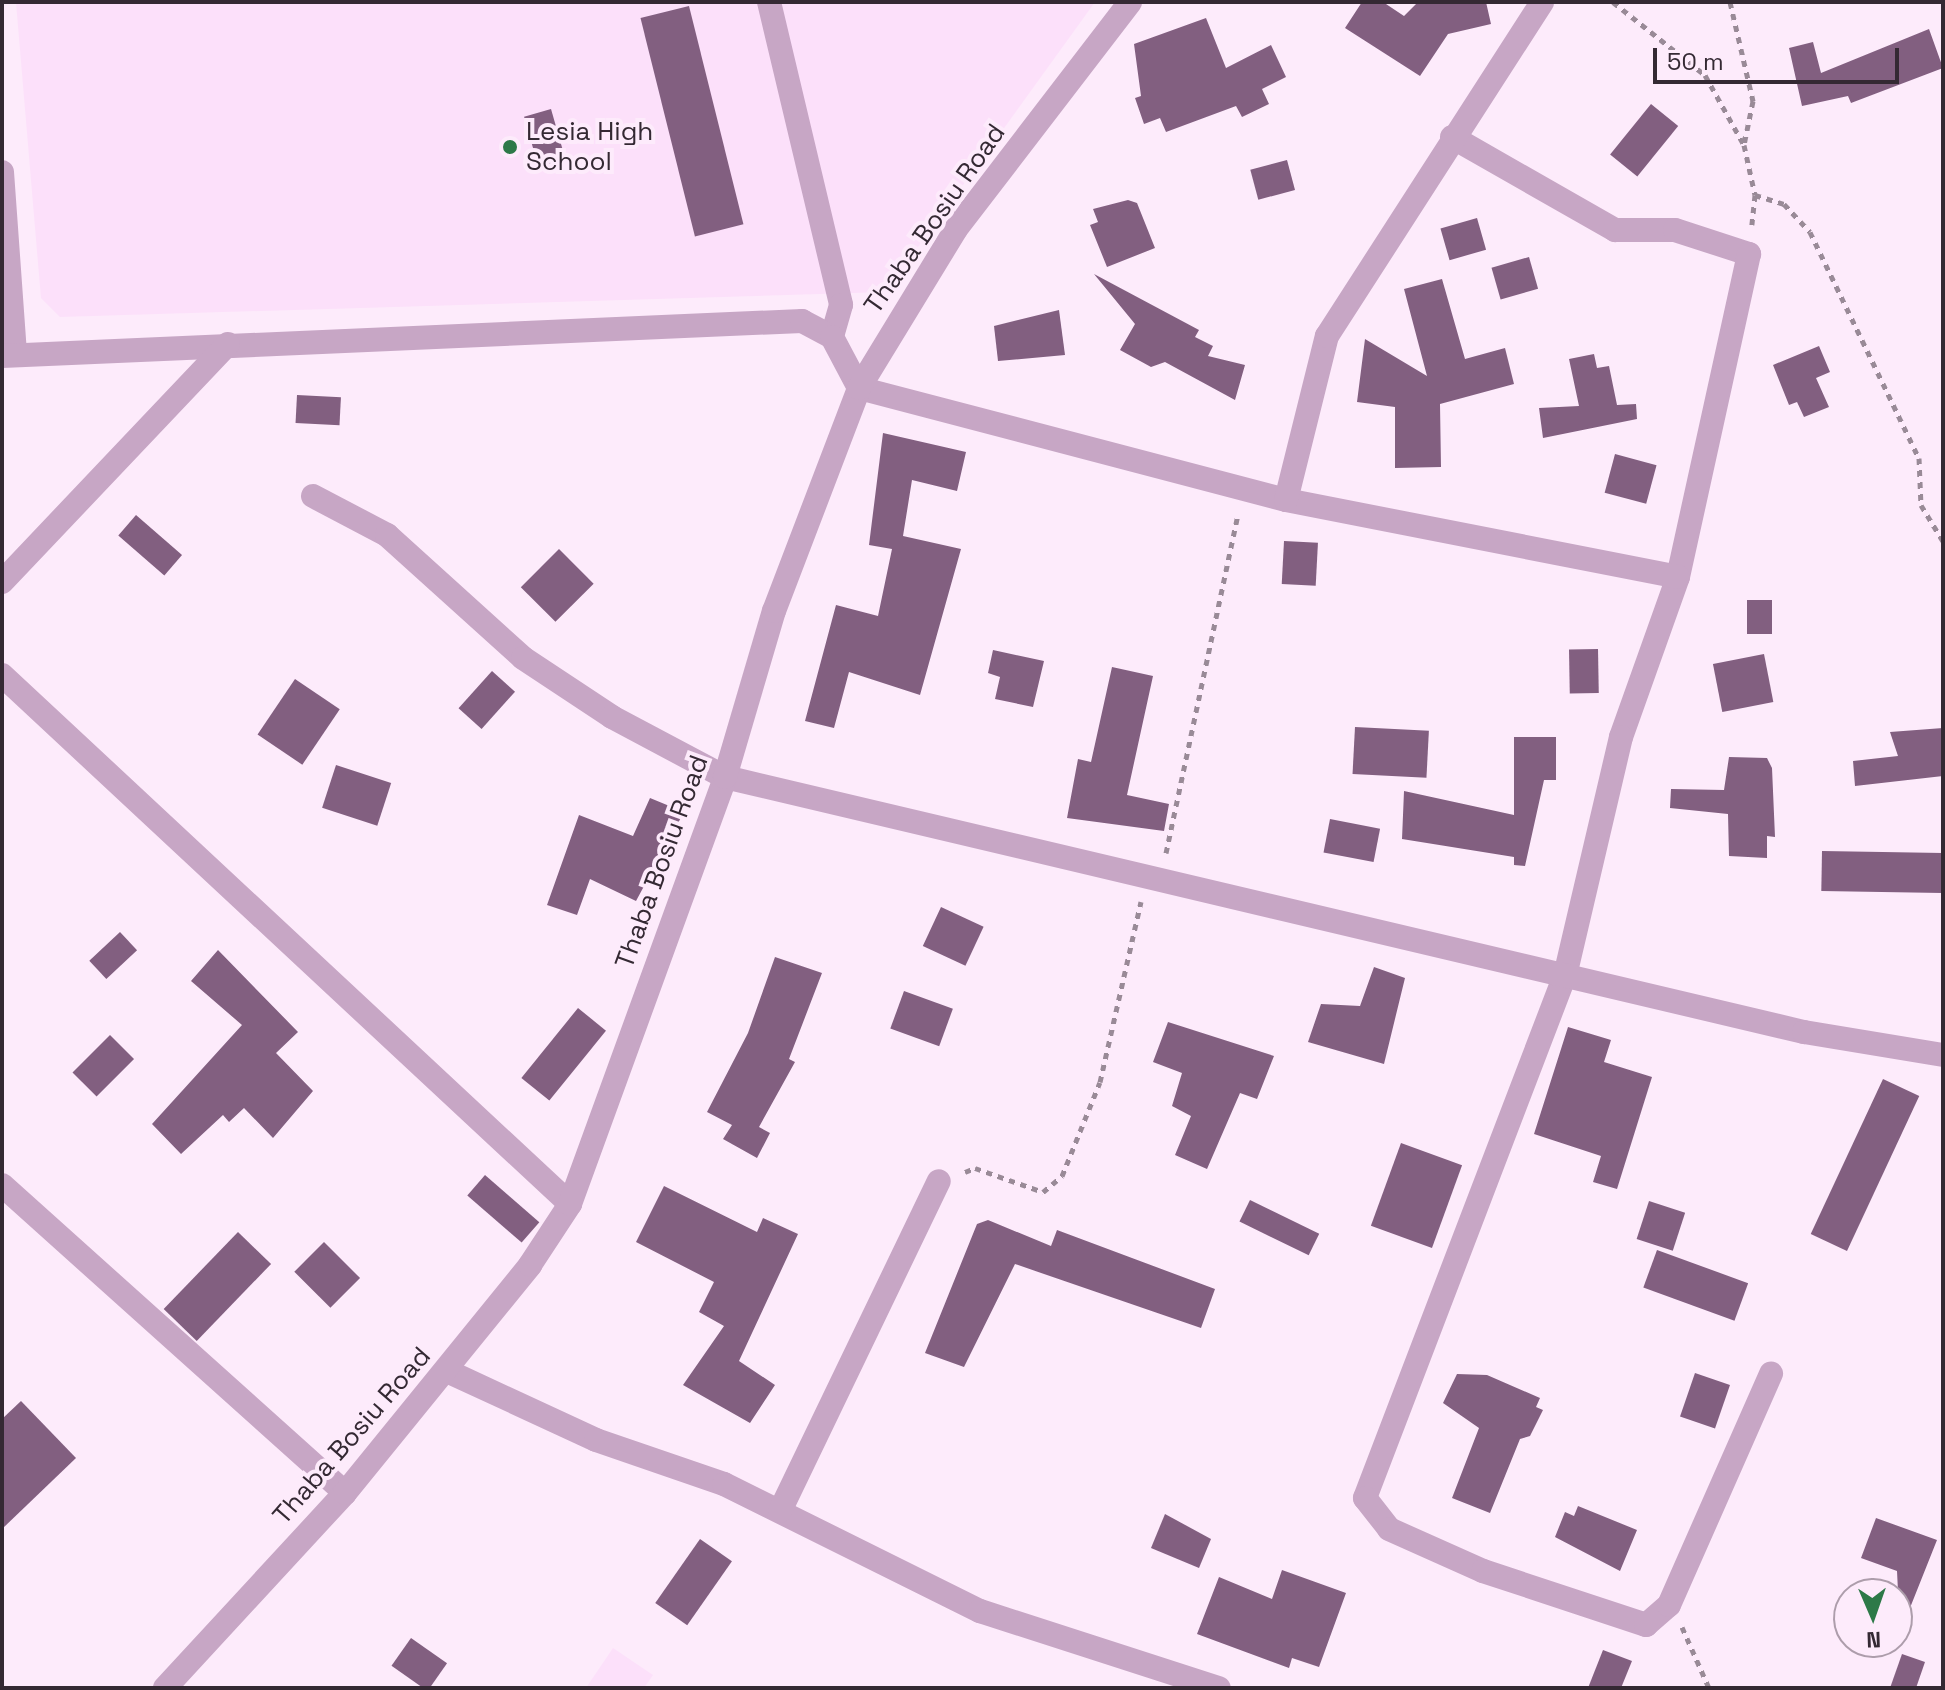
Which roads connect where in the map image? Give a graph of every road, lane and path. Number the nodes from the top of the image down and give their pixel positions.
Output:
1 (769, 2) edge
2 (1130, 2) edge
3 (1542, 2) edge
4 (1613, 2) edge
5 (1730, 2) edge
6 (1452, 137) junction
7 (1744, 145) junction
8 (2, 172) edge
9 (1755, 195) junction
10 (1749, 254) junction
11 (832, 337) junction
12 (228, 344) junction
13 (8, 356) edge
14 (859, 388) junction
15 (1244, 490) junction
16 (313, 496) dead end
17 (1286, 500) junction
18 (1943, 541) edge
19 (1678, 577) junction
20 (2, 582) edge
21 (2, 675) edge
22 (725, 777) junction
23 (1152, 880) junction
24 (1565, 975) junction
25 (1943, 1055) edge
26 (939, 1181) joint
27 (2, 1185) edge
28 (570, 1204) junction
29 (447, 1371) junction
30 (1771, 1374) dead end
31 (345, 1493) junction
32 (780, 1511) junction
33 (1669, 1605) junction
34 (165, 1688) edge
35 (1219, 1688) edge
36 (1709, 1688) edge

1 - 11 street
2 - 14 street, Thaba Bosiu Road
3 - 6 street
4 - 7 path
5 - 7 path
6 - 10 street
6 - 17 street
7 - 9 path
8 - 13 street
9 - 10 path
9 - 18 path
10 - 19 street
11 - 12 street
11 - 14 street
12 - 13 street
12 - 20 street
14 - 15 street
14 - 22 street, Thaba Bosiu Road
15 - 17 street
15 - 23 path
16 - 22 street
17 - 19 street
19 - 24 street
21 - 28 street
22 - 23 street
22 - 28 street, Thaba Bosiu Road
23 - 24 street
23 - 26 path
24 - 25 street
24 - 33 street
26 - 32 street
27 - 31 street
28 - 29 street, Thaba Bosiu Road
29 - 31 street, Thaba Bosiu Road
29 - 32 street
30 - 33 street
31 - 34 street, Thaba Bosiu Road
32 - 35 street
33 - 36 path

